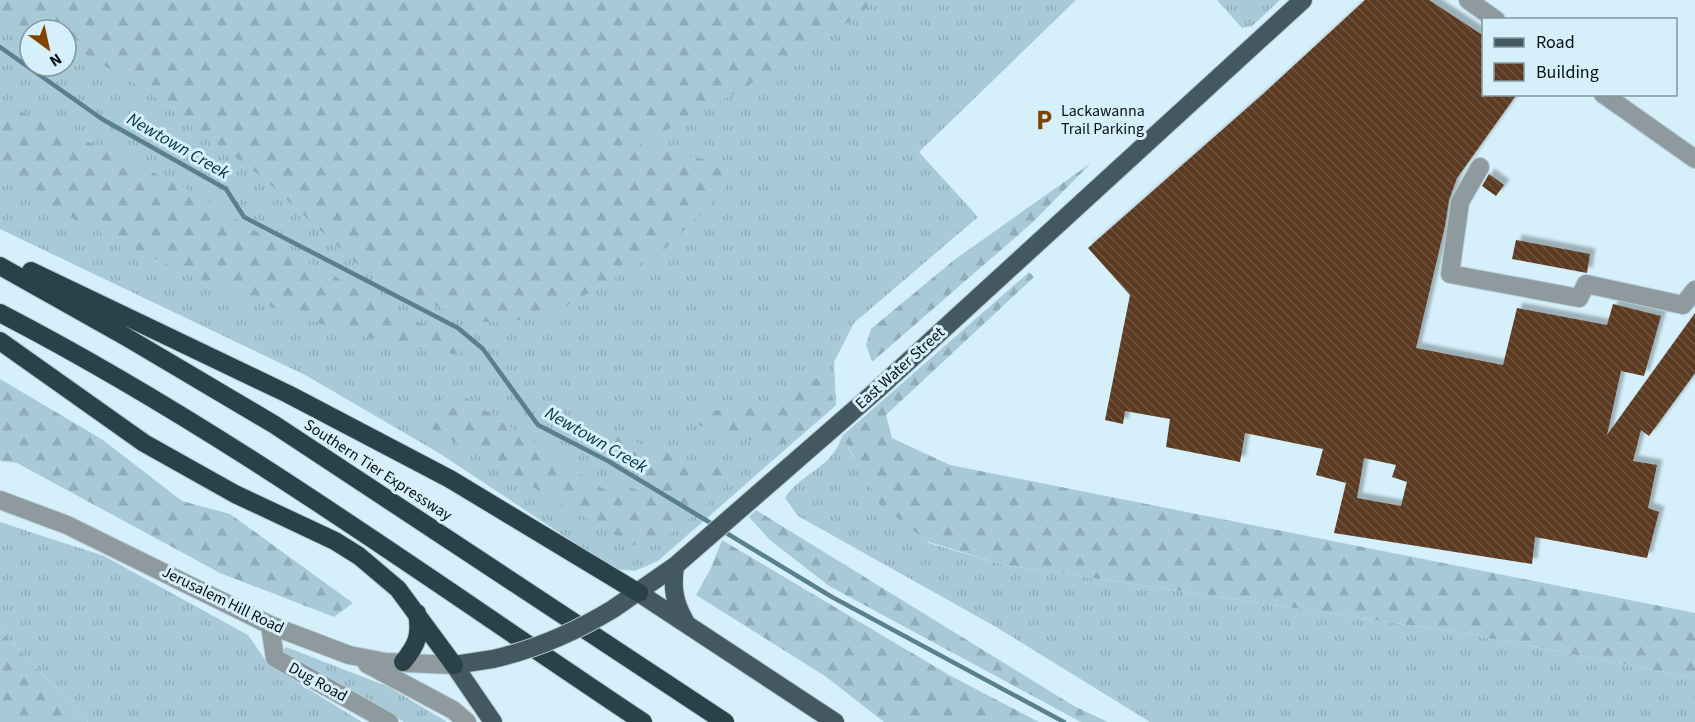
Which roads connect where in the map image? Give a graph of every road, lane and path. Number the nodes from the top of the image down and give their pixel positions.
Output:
1 (1303, 0) edge
2 (1468, 0) edge
3 (1493, 18) edge
4 (1606, 96) edge
5 (1695, 159) edge
6 (1480, 167) dead end
7 (0, 256) edge
8 (0, 266) edge
9 (1695, 291) edge
10 (0, 313) edge
11 (0, 341) edge
12 (0, 500) edge
13 (675, 566) junction
14 (639, 593) junction
15 (416, 612) junction
16 (687, 624) junction
17 (270, 625) junction
18 (350, 655) junction
19 (404, 663) junction
20 (454, 665) junction
21 (389, 722) edge
22 (467, 722) edge
23 (493, 722) edge
24 (643, 722) edge
25 (725, 722) edge
26 (835, 722) edge

1 - 13 main road, East Water Street
2 - 3 street
4 - 5 street
6 - 9 street
7 - 14 highway
8 - 25 highway, Southern Tier Expressway
10 - 24 highway
11 - 15 highway
12 - 17 street, Jerusalem Hill Road
13 - 14 main road, East Water Street
13 - 16 main road
14 - 16 main road
14 - 20 main road, East Water Street, bridge
15 - 19 highway
15 - 20 highway
16 - 26 main road
17 - 18 street, Jerusalem Hill Road
17 - 21 street, Dug Road
18 - 19 street, Jerusalem Hill Road
18 - 22 street
19 - 20 street, Jerusalem Hill Road
20 - 23 main road

